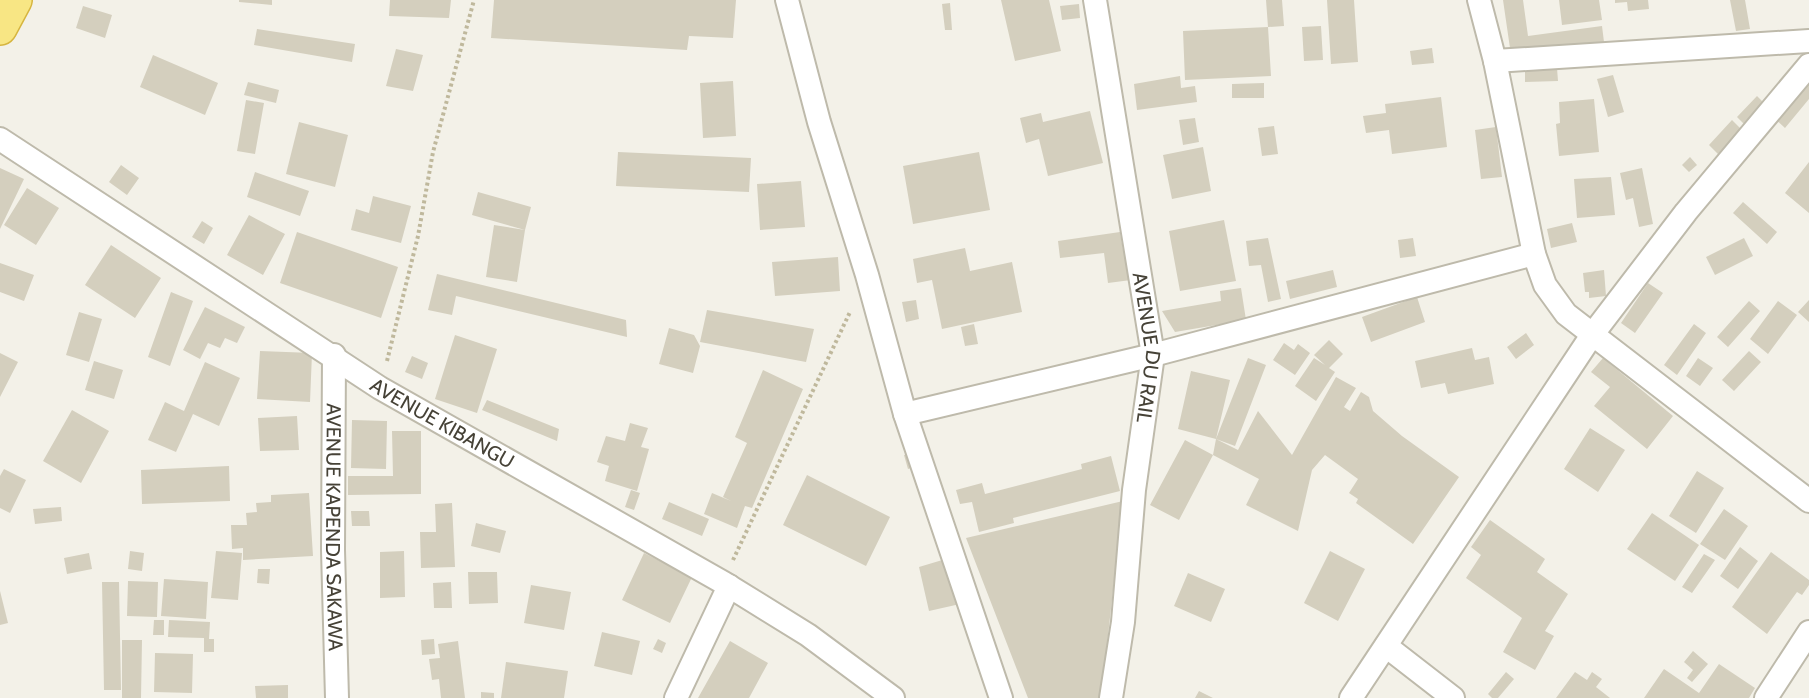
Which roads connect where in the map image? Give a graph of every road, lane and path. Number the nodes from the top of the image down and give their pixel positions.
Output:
1 (15, 0) edge
2 (474, 0) edge
3 (787, 0) edge
4 (1095, 0) edge
5 (1479, 0) edge
6 (0, 28) edge
7 (1809, 41) edge
8 (1495, 61) junction
9 (1809, 65) edge
10 (0, 139) edge
11 (1534, 254) junction
12 (867, 275) junction
13 (1592, 335) junction
14 (1153, 355) junction
15 (334, 356) junction
16 (380, 388) junction
17 (905, 414) junction
18 (1809, 501) edge
19 (726, 585) junction
20 (1809, 632) edge
21 (1386, 646) junction
22 (337, 698) edge
23 (676, 698) edge
24 (893, 698) edge
25 (1001, 698) edge
26 (1111, 698) edge
27 (1351, 698) edge
28 (1453, 698) edge
29 (1766, 698) edge

1 - 6 highway
2 - 16 path
3 - 12 street
4 - 14 street, AVENUE DU RAIL
5 - 8 street
7 - 8 street
8 - 11 street
9 - 13 street
10 - 15 street, AVENUE KIBANGU
11 - 13 street
11 - 14 street
12 - 17 street
12 - 19 path
13 - 18 street
13 - 21 street
14 - 17 street
14 - 26 street, AVENUE DU RAIL
15 - 16 street, AVENUE KIBANGU
15 - 22 street, AVENUE KAPENDA SAKAWA
16 - 19 street, AVENUE KIBANGU
17 - 25 street
19 - 23 street
19 - 24 street, AVENUE KIBANGU
20 - 29 street
21 - 27 street
21 - 28 street

